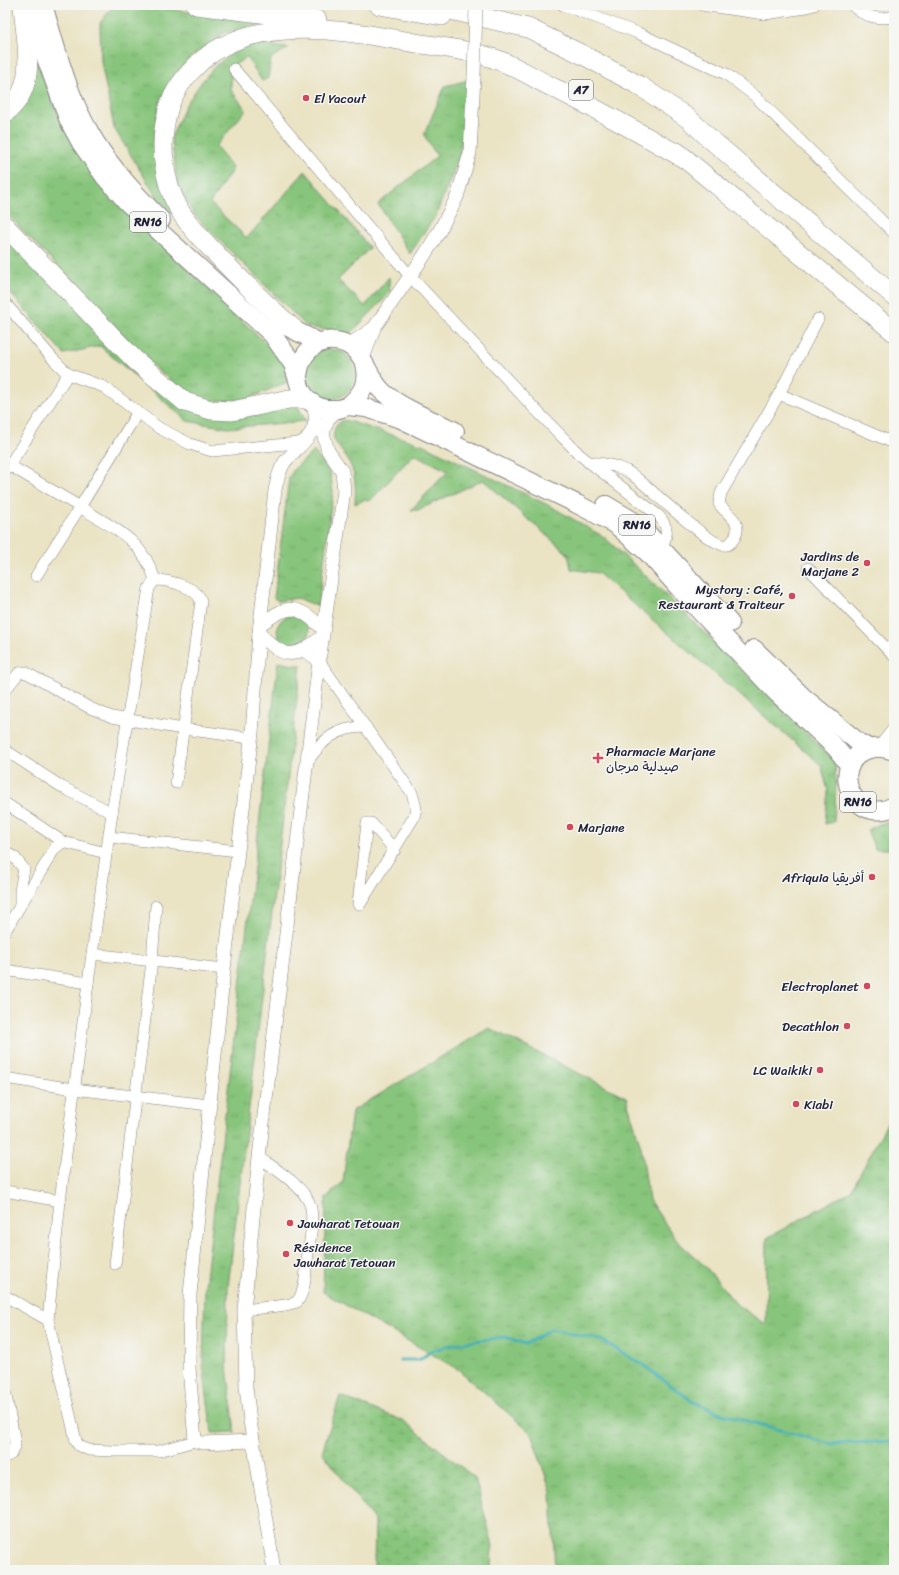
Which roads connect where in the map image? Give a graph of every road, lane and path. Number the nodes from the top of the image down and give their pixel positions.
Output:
1 (23, 5) edge
2 (26, 5) edge
3 (43, 5) edge
4 (196, 5) edge
5 (379, 5) edge
6 (429, 5) edge
7 (476, 5) edge
8 (563, 5) edge
9 (701, 5) edge
10 (814, 5) edge
11 (852, 5) edge
12 (894, 16) edge
13 (46, 40) junction
14 (234, 69) dead end
15 (5, 113) edge
16 (708, 137) junction
17 (687, 160) junction
18 (882, 220) junction
19 (894, 220) edge
20 (5, 226) edge
21 (894, 233) edge
22 (410, 276) junction
23 (894, 296) edge
24 (5, 303) edge
25 (818, 319) dead end
26 (374, 328) junction
27 (294, 329) junction
28 (894, 332) edge
29 (320, 343) junction
30 (350, 345) junction
31 (363, 360) junction
32 (68, 374) junction
33 (298, 376) junction
34 (779, 394) junction
35 (309, 401) junction
36 (344, 408) junction
37 (138, 412) junction
38 (308, 438) junction
39 (894, 444) edge
40 (273, 445) junction
41 (285, 462) junction
42 (588, 462) junction
43 (7, 469) edge
44 (80, 507) junction
45 (661, 549) junction
46 (808, 568) dead end
47 (36, 576) dead end
48 (155, 580) junction
49 (260, 629) junction
50 (323, 633) junction
51 (303, 651) junction
52 (894, 656) edge
53 (319, 661) junction
54 (5, 690) edge
55 (128, 721) junction
56 (366, 726) junction
57 (894, 728) edge
58 (183, 730) junction
59 (251, 738) junction
60 (881, 749) edge
61 (5, 750) edge
62 (306, 763) junction
63 (850, 766) junction
64 (176, 783) dead end
65 (5, 803) edge
66 (894, 806) edge
67 (112, 813) junction
68 (109, 837) junction
69 (63, 842) junction
70 (395, 850) junction
71 (5, 852) edge
72 (238, 852) junction
73 (106, 853) junction
74 (21, 906) junction
75 (156, 906) dead end
76 (5, 931) edge
77 (92, 954) junction
78 (152, 961) junction
79 (224, 969) junction
80 (5, 970) edge
81 (88, 983) junction
82 (5, 1078) edge
83 (74, 1088) junction
84 (135, 1096) junction
85 (209, 1105) junction
86 (259, 1157) junction
87 (5, 1191) edge
88 (60, 1201) junction
89 (114, 1264) dead end
90 (5, 1296) edge
91 (244, 1310) junction
92 (48, 1320) junction
93 (5, 1391) edge
94 (195, 1441) junction
95 (253, 1441) junction
96 (5, 1458) edge
97 (274, 1570) edge

1 - 15 highway
2 - 13 highway, RN16
3 - 13 highway, RN16
4 - 17 highway, A7
5 - 16 highway, A7
6 - 16 highway
7 - 22 street, bridge
8 - 18 street
9 - 10 street
11 - 12 street
13 - 27 highway, RN16
13 - 33 highway, RN16
14 - 22 street
16 - 23 highway, A7
17 - 27 highway
17 - 28 highway, A7
18 - 19 street
18 - 21 street
20 - 35 highway, RN16
22 - 26 street
22 - 42 street
24 - 32 street
25 - 34 street
26 - 30 street
26 - 31 street
27 - 29 highway, RN16
29 - 30 highway, RN16
29 - 33 highway
30 - 31 highway, RN16
31 - 36 highway
31 - 45 highway, RN16
32 - 37 street
32 - 43 street
33 - 35 highway, RN16
34 - 39 street
34 - 42 street
35 - 36 highway, RN16
35 - 38 street
36 - 50 street
36 - 63 highway, RN16
37 - 40 street
37 - 44 street
38 - 40 street
38 - 41 street
40 - 41 street
41 - 49 street
42 - 45 street
43 - 44 street
44 - 47 street
44 - 48 street
45 - 60 highway, RN16
46 - 52 street
48 - 55 street
48 - 58 street
49 - 50 street
49 - 51 street
49 - 59 street
50 - 51 street
50 - 53 street
51 - 53 street
53 - 56 street
53 - 62 street
54 - 55 street
55 - 58 street
55 - 67 street
56 - 62 street
56 - 70 street
57 - 60 street
58 - 59 street
58 - 64 street
59 - 72 street
60 - 63 highway
61 - 67 street
62 - 86 street
63 - 66 highway, RN16
65 - 69 street
67 - 68 street
68 - 72 street
68 - 73 street
69 - 73 street
69 - 74 street
70 - 70 street
71 - 74 street
72 - 79 street
73 - 77 street
74 - 76 street
75 - 78 street
77 - 78 street
77 - 81 street
78 - 79 street
78 - 84 street
79 - 85 street
80 - 81 street
81 - 83 street
82 - 83 street
83 - 84 street
83 - 88 street
84 - 85 street
84 - 89 street
85 - 94 street
86 - 91 street
86 - 91 street
87 - 88 street
88 - 92 street
90 - 92 street
91 - 95 street
92 - 94 street
93 - 96 street
94 - 95 street
95 - 97 street

